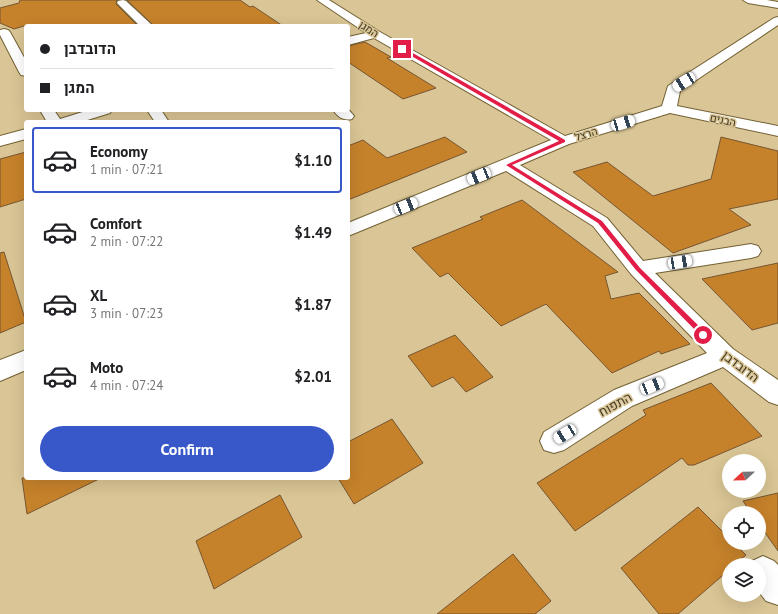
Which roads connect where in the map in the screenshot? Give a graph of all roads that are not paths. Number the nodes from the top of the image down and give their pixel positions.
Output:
1 (322, 0) edge
2 (748, 0) edge
3 (122, 3) dead end
4 (778, 5) edge
5 (778, 20) edge
6 (145, 24) edge
7 (4, 32) dead end
8 (376, 34) junction
9 (350, 40) edge
10 (24, 68) edge
11 (669, 109) junction
12 (98, 112) edge
13 (72, 120) edge
14 (778, 131) edge
15 (24, 135) edge
16 (0, 141) edge
17 (563, 141) junction
18 (508, 165) junction
19 (350, 229) edge
20 (750, 251) dead end
21 (638, 269) junction
22 (725, 356) junction
23 (24, 361) edge
24 (0, 371) edge
25 (778, 394) edge
26 (554, 441) dead end

1 - 8 street, המגן
2 - 4 street
3 - 6 street
5 - 11 street
7 - 10 street
8 - 9 street
8 - 17 street, המגן
11 - 14 street, הבנים
11 - 17 street, הרצל
12 - 13 street
15 - 16 street
17 - 18 street, הרצל
18 - 19 street, הרצל
18 - 21 street, הדובדבן
20 - 21 street
21 - 22 street, הדובדבן
22 - 25 street, הדובדבן
22 - 26 street, התפוח
23 - 24 street

